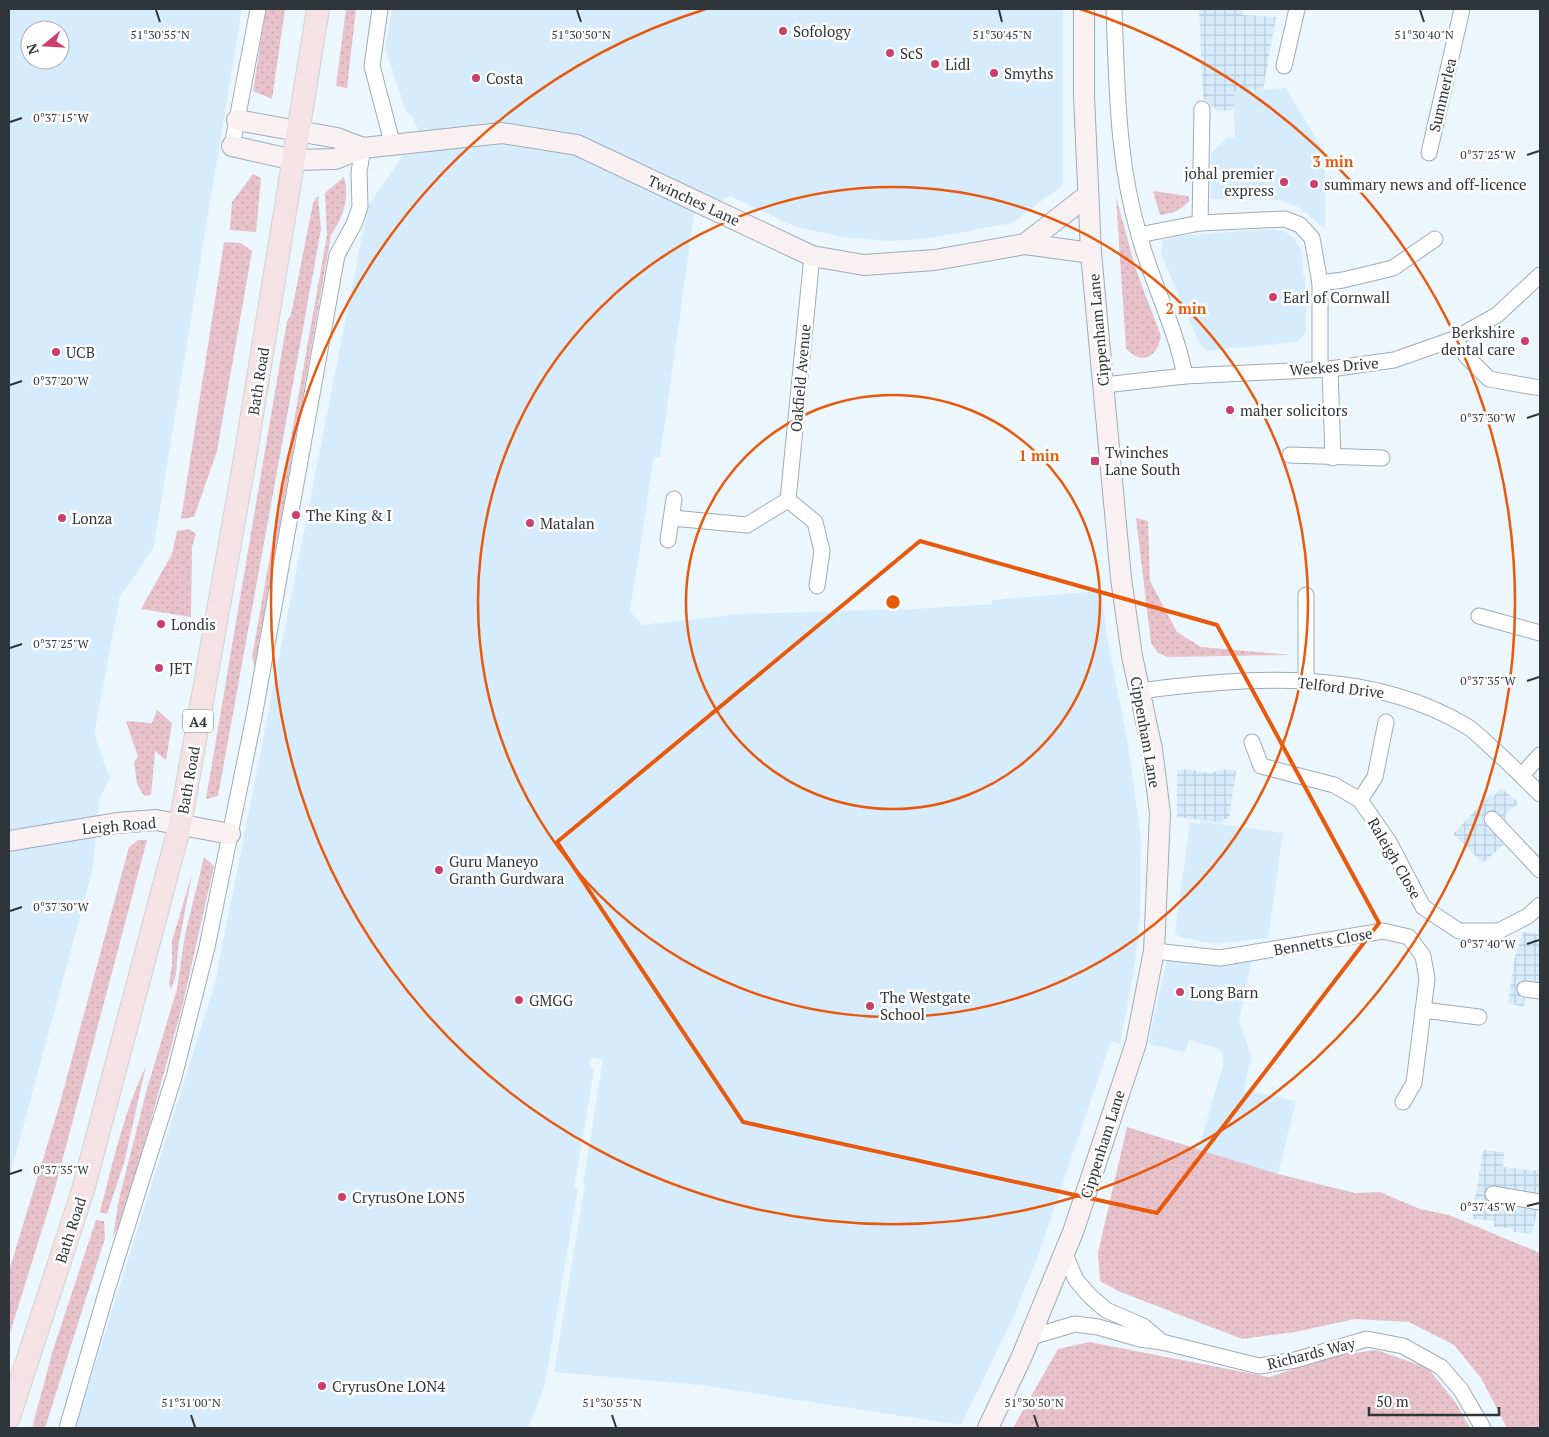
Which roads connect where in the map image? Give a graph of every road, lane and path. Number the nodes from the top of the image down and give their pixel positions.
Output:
1 (258, 9) edge
2 (318, 9) edge
3 (380, 9) edge
4 (1084, 9) edge
5 (1114, 9) edge
6 (1296, 9) edge
7 (1462, 9) edge
8 (1284, 66) dead end
9 (1202, 109) dead end
10 (237, 120) junction
11 (299, 130) junction
12 (232, 146) joint
13 (393, 146) junction
14 (363, 148) junction
15 (1429, 153) dead end
16 (294, 160) junction
17 (1088, 196) junction
18 (1200, 223) junction
19 (1138, 235) junction
20 (1435, 239) dead end
21 (1026, 244) junction
22 (1091, 254) junction
23 (812, 256) junction
24 (1540, 275) edge
25 (1320, 282) junction
26 (1454, 339) junction
27 (1325, 369) junction
28 (1185, 376) junction
29 (1104, 384) junction
30 (1540, 388) edge
31 (1290, 455) dead end
32 (1333, 458) junction
33 (1382, 458) dead end
34 (674, 499) dead end
35 (788, 500) junction
36 (672, 518) junction
37 (668, 540) dead end
38 (818, 586) dead end
39 (1306, 595) dead end
40 (1478, 616) dead end
41 (1540, 633) edge
42 (1306, 680) junction
43 (1139, 691) junction
44 (1386, 722) dead end
45 (1252, 742) dead end
46 (1540, 755) edge
47 (1522, 775) junction
48 (1540, 794) edge
49 (1360, 800) junction
50 (1492, 819) dead end
51 (180, 825) junction
52 (230, 834) junction
53 (9, 841) edge
54 (1540, 870) edge
55 (1540, 905) edge
56 (1154, 951) junction
57 (1423, 1010) junction
58 (1479, 1018) dead end
59 (1403, 1102) dead end
60 (1493, 1194) dead end
61 (1540, 1202) edge
62 (1065, 1254) junction
63 (1031, 1337) junction
64 (1162, 1342) junction
65 (9, 1417) edge
66 (67, 1428) edge
67 (988, 1428) edge
68 (1483, 1428) edge

1 - 10 street
2 - 11 main road, Bath Road / A4
3 - 13 street
4 - 17 street, Cippenham Lane
5 - 19 street
6 - 8 street
7 - 15 street, Summerlea
9 - 18 street
10 - 11 street, Twinches Lane
10 - 12 street
11 - 14 street, Twinches Lane
11 - 16 main road, Bath Road / A4
12 - 16 street, Twinches Lane
13 - 14 street, Twinches Lane
13 - 23 street, Twinches Lane
14 - 16 street, Twinches Lane
14 - 52 street
16 - 51 main road, Bath Road / A4
17 - 21 street, Twinches Lane
17 - 22 street, Cippenham Lane
18 - 19 street
18 - 25 street
19 - 28 street
20 - 25 street
21 - 22 street, Twinches Lane
21 - 23 street, Twinches Lane
22 - 29 street, Cippenham Lane
23 - 35 street, Oakfield Avenue
24 - 26 street, Weekes Drive
25 - 27 street
26 - 27 street, Weekes Drive
26 - 30 street
27 - 28 street, Weekes Drive
27 - 32 street
28 - 29 street, Weekes Drive
29 - 43 street, Cippenham Lane
31 - 32 street
32 - 33 street
34 - 36 street
35 - 36 street
35 - 38 street
36 - 37 street
39 - 42 street
40 - 41 street
42 - 43 street, Telford Drive
42 - 47 street, Telford Drive
43 - 56 street, Cippenham Lane
44 - 49 street
45 - 49 street, Raleigh Close
46 - 47 street
47 - 48 street, Telford Drive
49 - 55 street, Raleigh Close
50 - 54 street
51 - 52 street, Leigh Road
51 - 53 street, Leigh Road
51 - 65 main road, Bath Road / A4
52 - 66 street
56 - 57 street, Bennetts Close
56 - 62 street, Cippenham Lane
57 - 58 street
57 - 59 street, Bennetts Close
60 - 61 street
62 - 63 street, Cippenham Lane
62 - 64 street, Richards Way
63 - 64 street, Richards Way
63 - 67 street, Cippenham Lane
64 - 68 street, Richards Way

